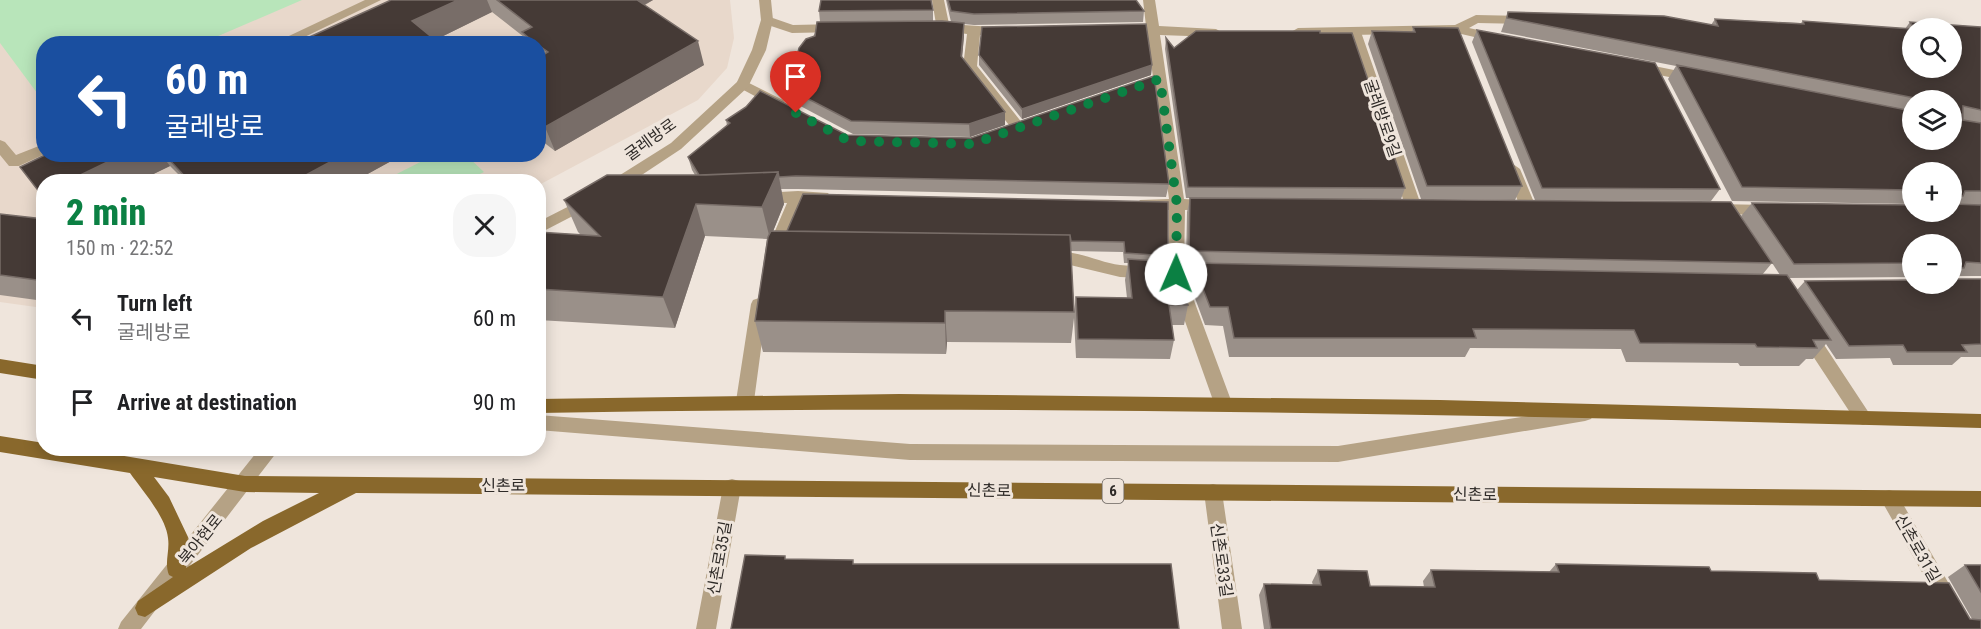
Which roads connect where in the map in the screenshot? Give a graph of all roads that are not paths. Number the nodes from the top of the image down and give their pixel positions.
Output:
1 (375, 0) edge
2 (765, 0) edge
3 (938, 0) edge
4 (1149, 0) edge
5 (767, 20) junction
6 (1534, 21) edge
7 (853, 28) edge
8 (1154, 28) junction
9 (1106, 29) edge
10 (1022, 30) edge
11 (974, 31) junction
12 (1286, 32) edge
13 (1354, 32) junction
14 (1230, 33) edge
15 (1459, 34) junction
16 (296, 36) edge
17 (1508, 40) edge
18 (1621, 63) edge
19 (1654, 70) junction
20 (1160, 79) junction
21 (1713, 81) edge
22 (743, 84) junction
23 (1665, 90) edge
24 (1117, 94) edge
25 (792, 110) edge
26 (999, 134) edge
27 (0, 145) edge
28 (1506, 151) edge
29 (36, 152) edge
30 (1716, 189) edge
31 (798, 196) junction
32 (833, 197) edge
33 (596, 198) junction
34 (619, 198) edge
35 (745, 200) edge
36 (1130, 204) edge
37 (1177, 205) junction
38 (1224, 205) edge
39 (1413, 205) edge
40 (1528, 207) edge
41 (1703, 209) edge
42 (1726, 209) junction
43 (1784, 210) edge
44 (546, 225) edge
45 (1739, 228) edge
46 (1031, 258) edge
47 (774, 259) edge
48 (1176, 274) junction
49 (1224, 274) edge
50 (762, 289) edge
51 (1801, 324) edge
52 (0, 366) edge
53 (36, 372) edge
54 (745, 401) junction
55 (1223, 404) junction
56 (546, 406) edge
57 (1598, 412) junction
58 (1863, 418) junction
59 (1981, 421) edge
60 (546, 423) edge
61 (0, 444) edge
62 (36, 450) edge
63 (74, 456) edge
64 (265, 456) edge
65 (135, 466) junction
66 (244, 484) junction
67 (355, 484) junction
68 (732, 487) junction
69 (1213, 492) junction
70 (1889, 498) junction
71 (1981, 499) edge
72 (176, 569) junction
73 (144, 608) junction
74 (128, 629) edge
75 (706, 629) edge
76 (1232, 629) edge
77 (1965, 629) edge

1 - 16 street
2 - 5 street, 굴레방로
3 - 11 street
4 - 8 street
5 - 7 street
5 - 22 street, 굴레방로
6 - 15 street
8 - 9 street
8 - 14 street
8 - 20 street
10 - 11 street
11 - 26 street
12 - 13 street
13 - 15 street
13 - 39 street, 굴레방로9길
15 - 17 street
18 - 19 street
19 - 21 street
19 - 23 street
20 - 24 street
20 - 37 street
22 - 25 street
22 - 33 street, 굴레방로
27 - 29 street
28 - 40 street
30 - 42 street
31 - 32 street
31 - 35 street
31 - 47 street
33 - 34 street
33 - 44 street, 굴레방로
36 - 37 street
37 - 38 street
37 - 48 street
41 - 42 street
42 - 43 street
42 - 45 street
46 - 48 street
48 - 49 street
48 - 55 street
50 - 54 street
51 - 58 street
52 - 53 main road
54 - 55 main road
54 - 56 main road
55 - 57 main road
57 - 58 main road
57 - 60 street
58 - 59 main road
61 - 62 main road, 신촌로 / 6
63 - 65 main road, 신촌로 / 6
64 - 66 street, 북아현로
65 - 66 main road, 신촌로 / 6
65 - 72 main road
66 - 67 main road, 신촌로 / 6
66 - 72 street, 북아현로
67 - 68 main road, 신촌로 / 6
67 - 73 main road
68 - 69 main road, 신촌로 / 6
68 - 75 street, 신촌로35길
69 - 70 main road, 신촌로 / 6
69 - 76 street, 신촌로33길
70 - 71 main road, 신촌로 / 6
70 - 77 street, 신촌로31길
72 - 73 street, 북아현로
73 - 74 street, 북아현로

